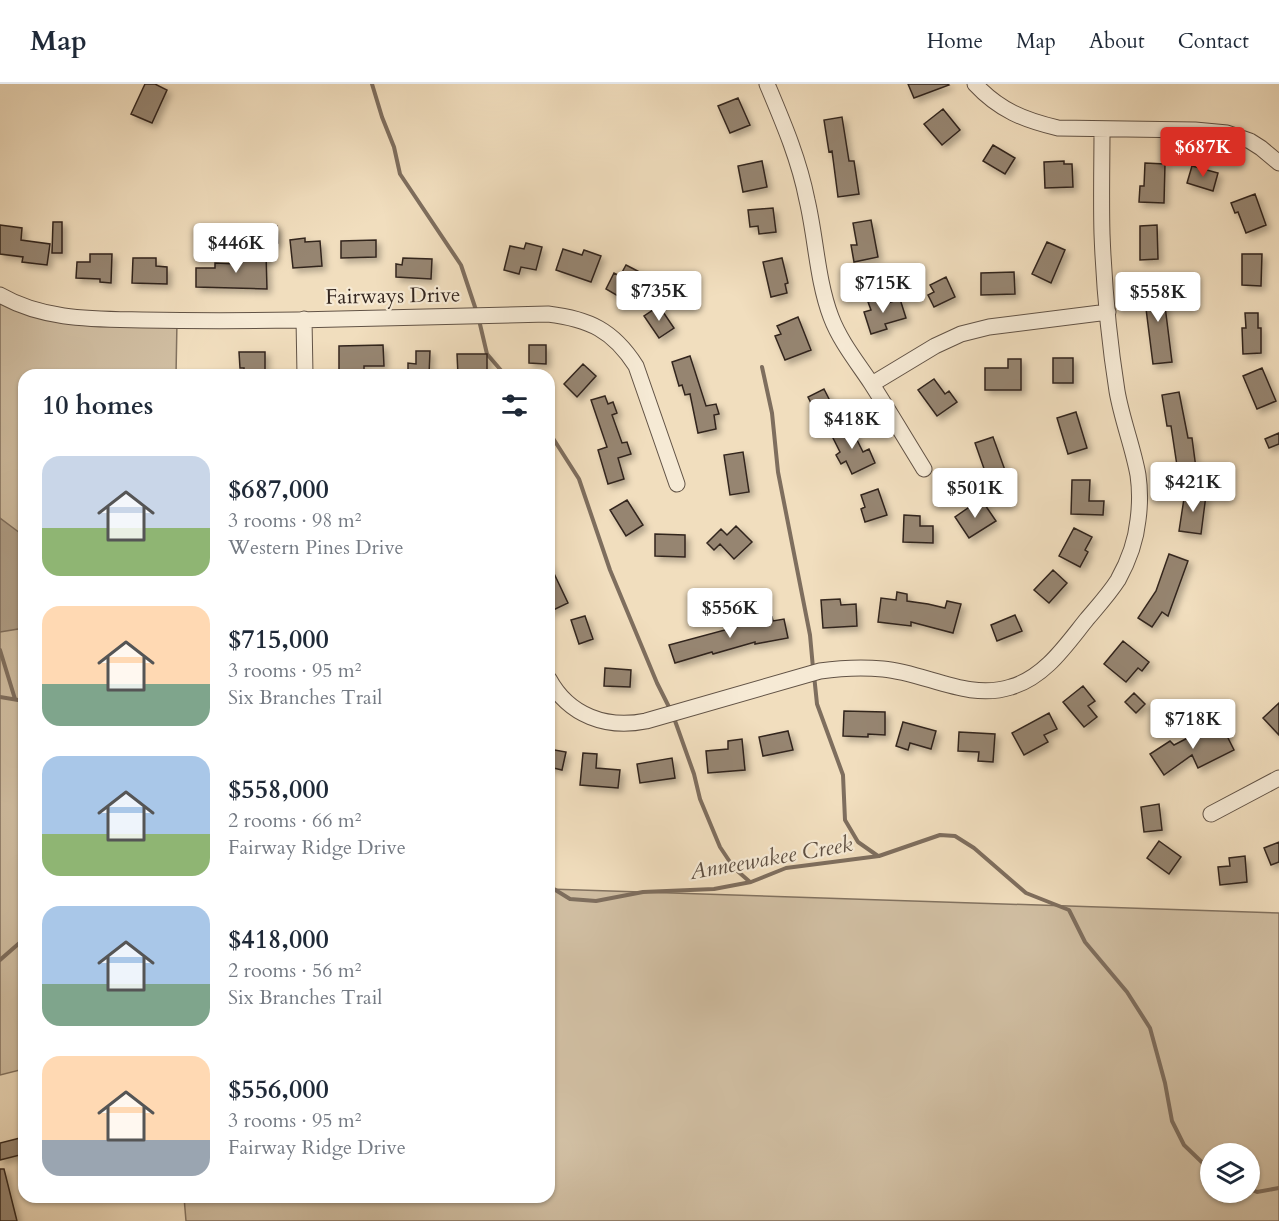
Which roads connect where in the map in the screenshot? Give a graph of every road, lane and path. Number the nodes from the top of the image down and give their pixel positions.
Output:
1 (767, 84) edge
2 (975, 84) edge
3 (1102, 130) junction
4 (1279, 161) edge
5 (3, 299) edge
6 (1108, 312) junction
7 (304, 319) junction
8 (305, 369) edge
9 (872, 384) junction
10 (924, 469) dead end
11 (677, 484) dead end
12 (555, 687) edge
13 (1279, 778) edge
14 (1211, 814) dead end

1 - 9 street
2 - 3 street
3 - 4 street
3 - 6 street
5 - 7 street, Fairways Drive
6 - 9 street
6 - 12 street
7 - 8 street
7 - 11 street, Fairways Drive
9 - 10 street
13 - 14 street

